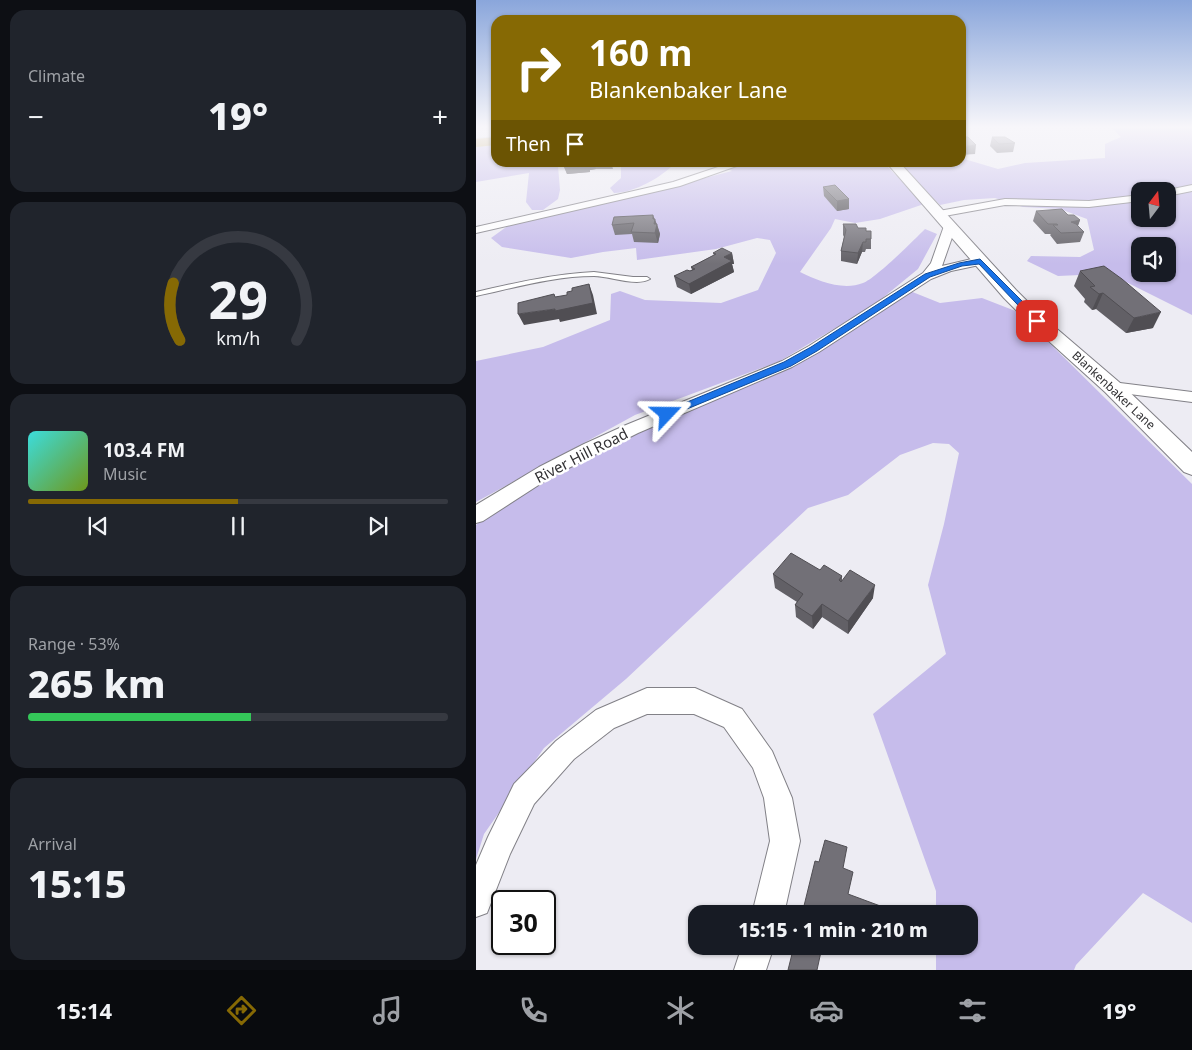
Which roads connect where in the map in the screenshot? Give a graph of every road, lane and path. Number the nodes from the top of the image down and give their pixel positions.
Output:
1 (709, 173) edge
2 (902, 173) edge
3 (1192, 188) edge
4 (1176, 191) edge
5 (1131, 199) edge
6 (945, 220) junction
7 (476, 230) edge
8 (980, 262) junction
9 (927, 276) junction
10 (647, 279) dead end
11 (476, 294) edge
12 (1112, 387) junction
13 (1192, 397) edge
14 (1192, 466) edge
15 (476, 516) edge
16 (476, 902) edge
17 (770, 905) edge
18 (755, 955) edge
19 (750, 970) edge

1 - 7 street
2 - 6 street, Blankenbaker Lane
3 - 4 street
5 - 6 street
6 - 8 street, Blankenbaker Lane
6 - 9 street, River Hill Road
8 - 9 street, River Hill Road
8 - 12 street, Blankenbaker Lane
9 - 15 street, River Hill Road
10 - 11 lane
12 - 13 street
12 - 14 street, Blankenbaker Lane
16 - 17 street
18 - 19 street

